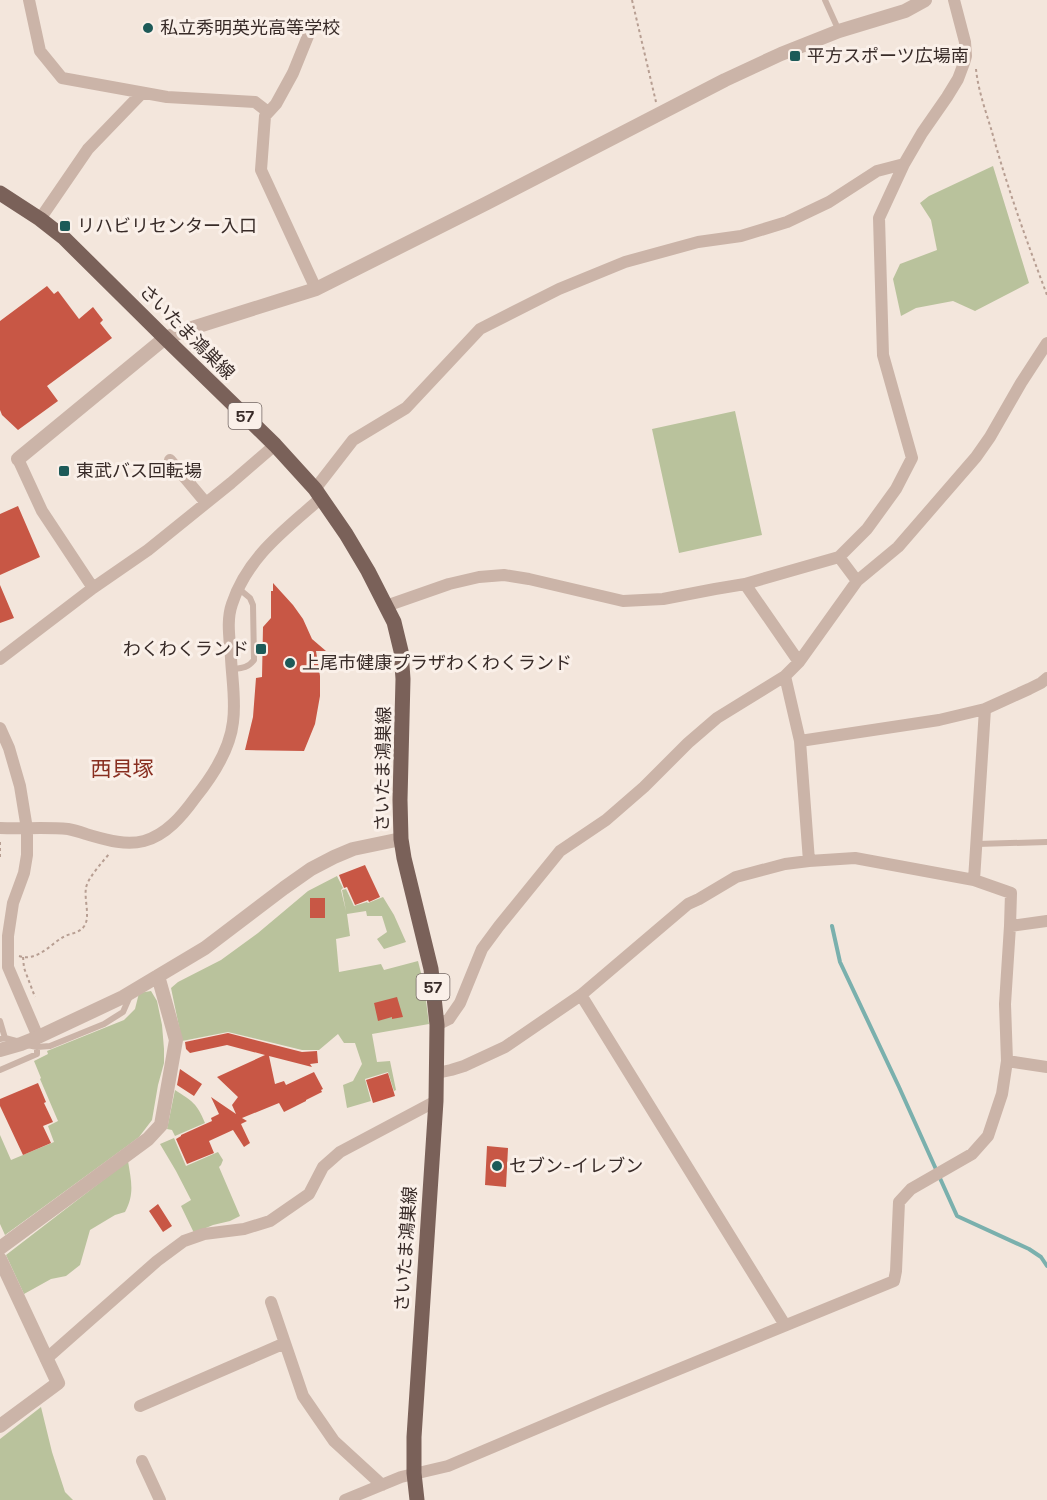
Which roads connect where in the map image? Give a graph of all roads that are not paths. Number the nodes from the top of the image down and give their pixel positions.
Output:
1 (29, 0) edge
2 (825, 0) edge
3 (925, 0) edge
4 (954, 0) edge
5 (839, 31) junction
6 (309, 36) dead end
7 (142, 93) junction
8 (268, 112) junction
9 (904, 164) junction
10 (0, 193) edge
11 (40, 219) junction
12 (316, 289) junction
13 (165, 338) junction
14 (1047, 344) edge
15 (275, 445) junction
16 (18, 459) joint
17 (170, 460) dead end
18 (318, 494) junction
19 (206, 503) junction
20 (839, 557) junction
21 (857, 581) junction
22 (745, 584) junction
23 (93, 588) junction
24 (238, 588) junction
25 (386, 606) junction
26 (0, 659) edge
27 (799, 662) junction
28 (232, 669) junction
29 (785, 676) junction
30 (1045, 682) edge
31 (985, 709) junction
32 (0, 728) edge
33 (800, 741) junction
34 (27, 829) junction
35 (0, 830) edge
36 (401, 839) junction
37 (1047, 842) edge
38 (976, 844) junction
39 (809, 861) junction
40 (974, 880) junction
41 (1047, 921) edge
42 (1010, 926) junction
43 (158, 976) junction
44 (581, 995) junction
45 (0, 1021) edge
46 (437, 1025) junction
47 (2, 1042) edge
48 (31, 1042) junction
49 (1007, 1061) junction
50 (1047, 1067) edge
51 (0, 1070) edge
52 (437, 1073) junction
53 (436, 1101) junction
54 (0, 1248) edge
55 (0, 1258) edge
56 (271, 1302) dead end
57 (785, 1325) junction
58 (285, 1343) junction
59 (46, 1359) junction
60 (140, 1406) dead end
61 (0, 1426) edge
62 (142, 1461) dead end
63 (414, 1473) junction
64 (382, 1485) junction
65 (160, 1500) edge
66 (345, 1500) edge
67 (417, 1500) edge

1 - 7 street
2 - 5 lane
3 - 5 street
4 - 9 street
5 - 12 street
6 - 8 street
7 - 8 street
7 - 11 street
8 - 12 street
9 - 18 street
9 - 20 street
10 - 11 main road, さいたま鴻巣線 / 57
11 - 13 main road, さいたま鴻巣線 / 57
12 - 13 street
13 - 15 main road, さいたま鴻巣線 / 57
13 - 16 street
14 - 21 street
15 - 18 main road, さいたま鴻巣線 / 57
15 - 19 street
16 - 23 street
17 - 19 street
18 - 24 street
18 - 25 main road, さいたま鴻巣線 / 57
19 - 23 street
20 - 21 street
20 - 22 street
21 - 27 street
22 - 25 street
22 - 27 street
23 - 26 street
24 - 28 street
24 - 28 lane
25 - 36 main road, さいたま鴻巣線 / 57
27 - 29 street
28 - 34 street
29 - 33 street
29 - 46 street
30 - 31 street
31 - 33 street
31 - 38 street
32 - 34 street
33 - 39 street
34 - 35 street
34 - 48 street
36 - 43 street
36 - 46 main road, さいたま鴻巣線 / 57
37 - 38 lane
38 - 40 street
39 - 40 street
39 - 44 street
40 - 42 street
41 - 42 street
42 - 49 street
43 - 48 street
43 - 54 street
44 - 52 street
44 - 57 street
45 - 47 lane
46 - 52 main road, さいたま鴻巣線 / 57
47 - 48 street
48 - 51 lane
49 - 50 street
49 - 57 street
52 - 53 main road, さいたま鴻巣線 / 57
53 - 59 street
53 - 63 main road, さいたま鴻巣線 / 57
55 - 59 street
56 - 58 street
57 - 63 street
58 - 60 street
58 - 64 street
59 - 61 street
62 - 65 street
63 - 64 street
63 - 67 main road, さいたま鴻巣線 / 57
64 - 66 street

